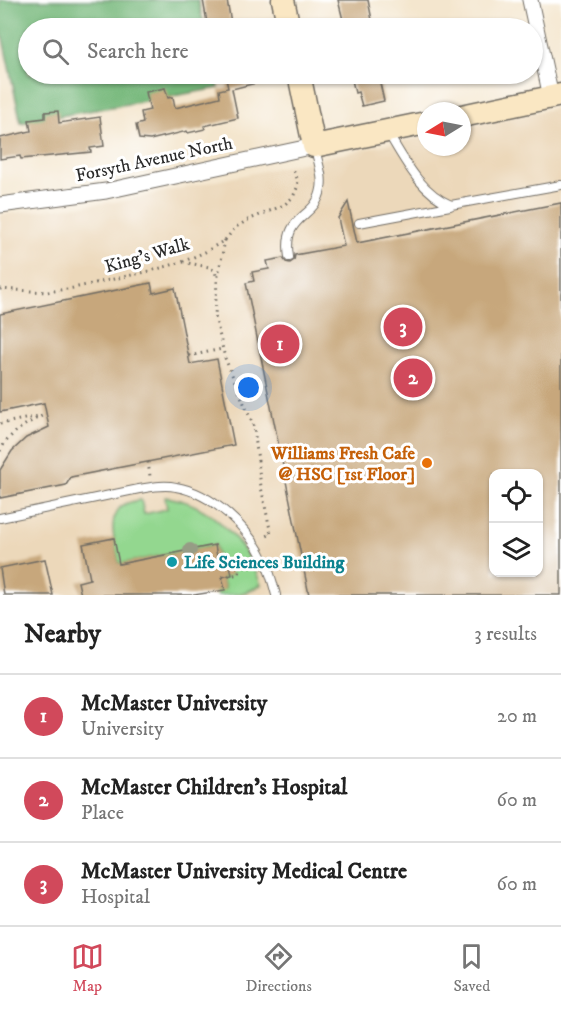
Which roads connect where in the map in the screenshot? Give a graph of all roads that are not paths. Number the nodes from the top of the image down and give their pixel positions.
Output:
1 (283, 0) edge
2 (531, 0) edge
3 (287, 18) edge
4 (536, 18) edge
5 (543, 46) edge
6 (300, 84) edge
7 (556, 96) edge
8 (471, 114) edge
9 (417, 125) edge
10 (387, 131) junction
11 (314, 146) junction
12 (561, 184) edge
13 (0, 205) edge
14 (452, 205) junction
15 (359, 223) dead end
16 (289, 257) dead end
17 (0, 518) edge
18 (276, 595) edge

1 - 3 street
2 - 4 street
5 - 7 street
6 - 11 street
7 - 8 street
9 - 10 street
10 - 11 street
10 - 14 lane
11 - 13 street, Forsyth Avenue North
11 - 16 lane
12 - 14 lane
14 - 15 lane
17 - 18 lane

